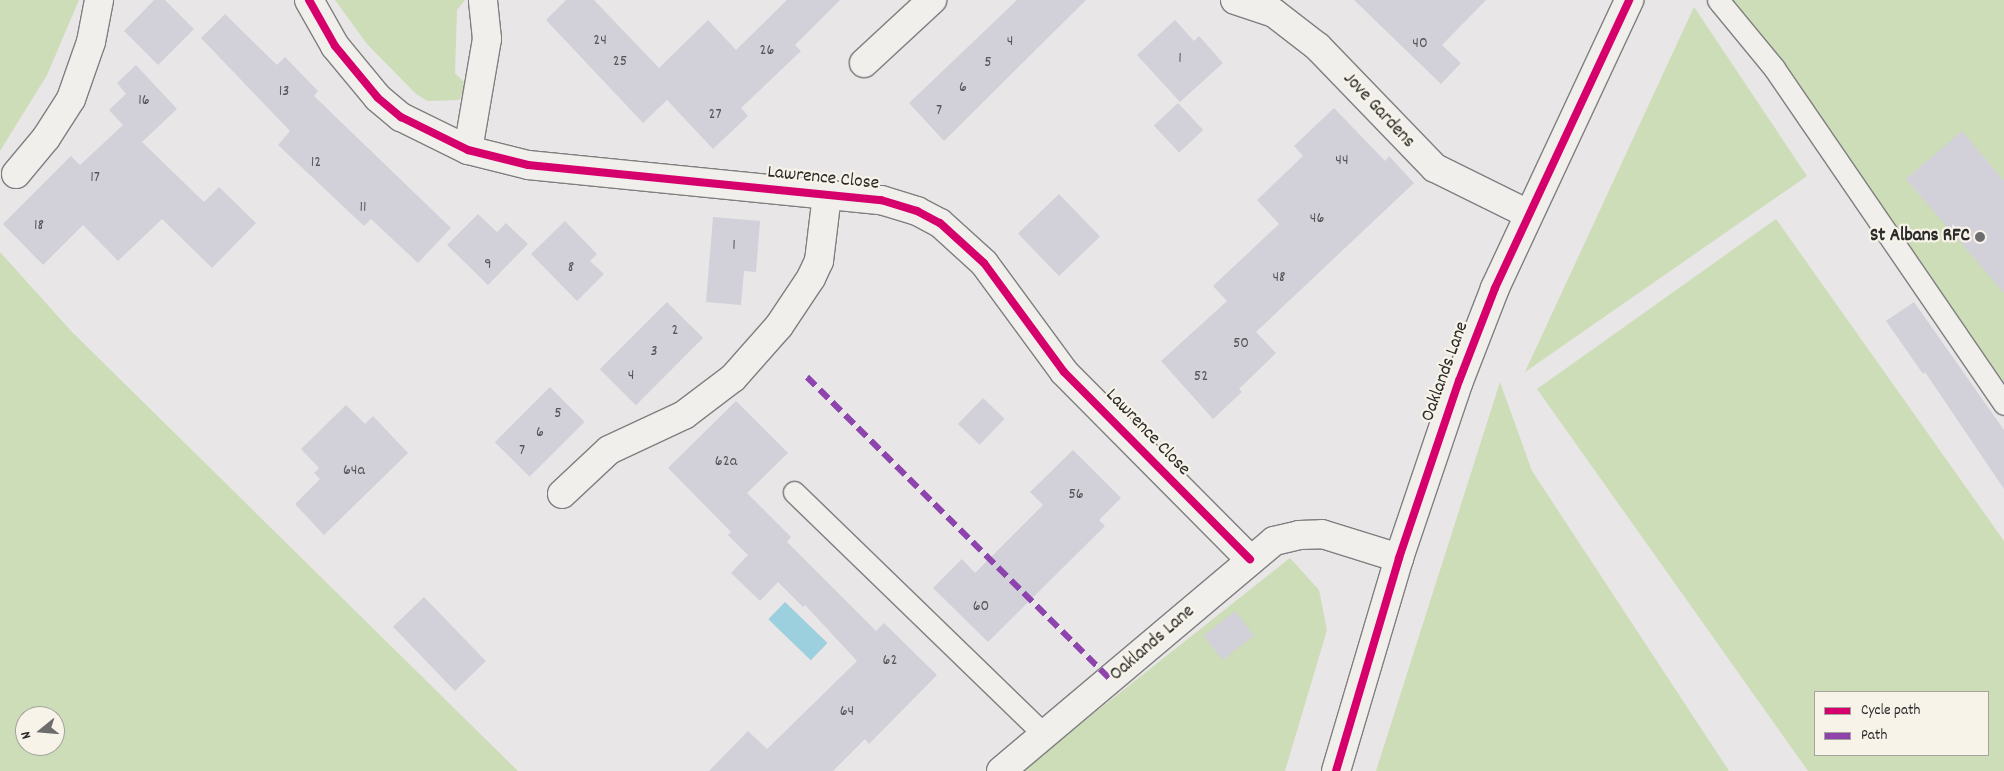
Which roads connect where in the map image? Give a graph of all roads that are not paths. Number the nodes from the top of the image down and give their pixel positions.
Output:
1 (99, 0) edge
2 (308, 0) edge
3 (483, 0) edge
4 (932, 0) edge
5 (1236, 0) edge
6 (1629, 0) edge
7 (1718, 0) edge
8 (864, 63) dead end
9 (468, 150) junction
10 (16, 174) dead end
11 (827, 195) junction
12 (1528, 214) junction
13 (2004, 404) edge
14 (794, 492) dead end
15 (562, 494) dead end
16 (1400, 558) junction
17 (1250, 559) junction
18 (1045, 735) junction
19 (1001, 771) edge
20 (1336, 771) edge

1 - 10 street
2 - 9 street, Lawrence Close
3 - 9 street
4 - 8 street
5 - 12 street, Jove Gardens
6 - 12 street, Oaklands Lane
7 - 13 lane
9 - 11 street, Lawrence Close
11 - 15 street, Lawrence Close
11 - 17 street, Lawrence Close
12 - 16 street, Oaklands Lane
14 - 18 lane
16 - 17 street, Oaklands Lane
16 - 20 street, Oaklands Lane
17 - 18 street, Oaklands Lane
18 - 19 street, Oaklands Lane

